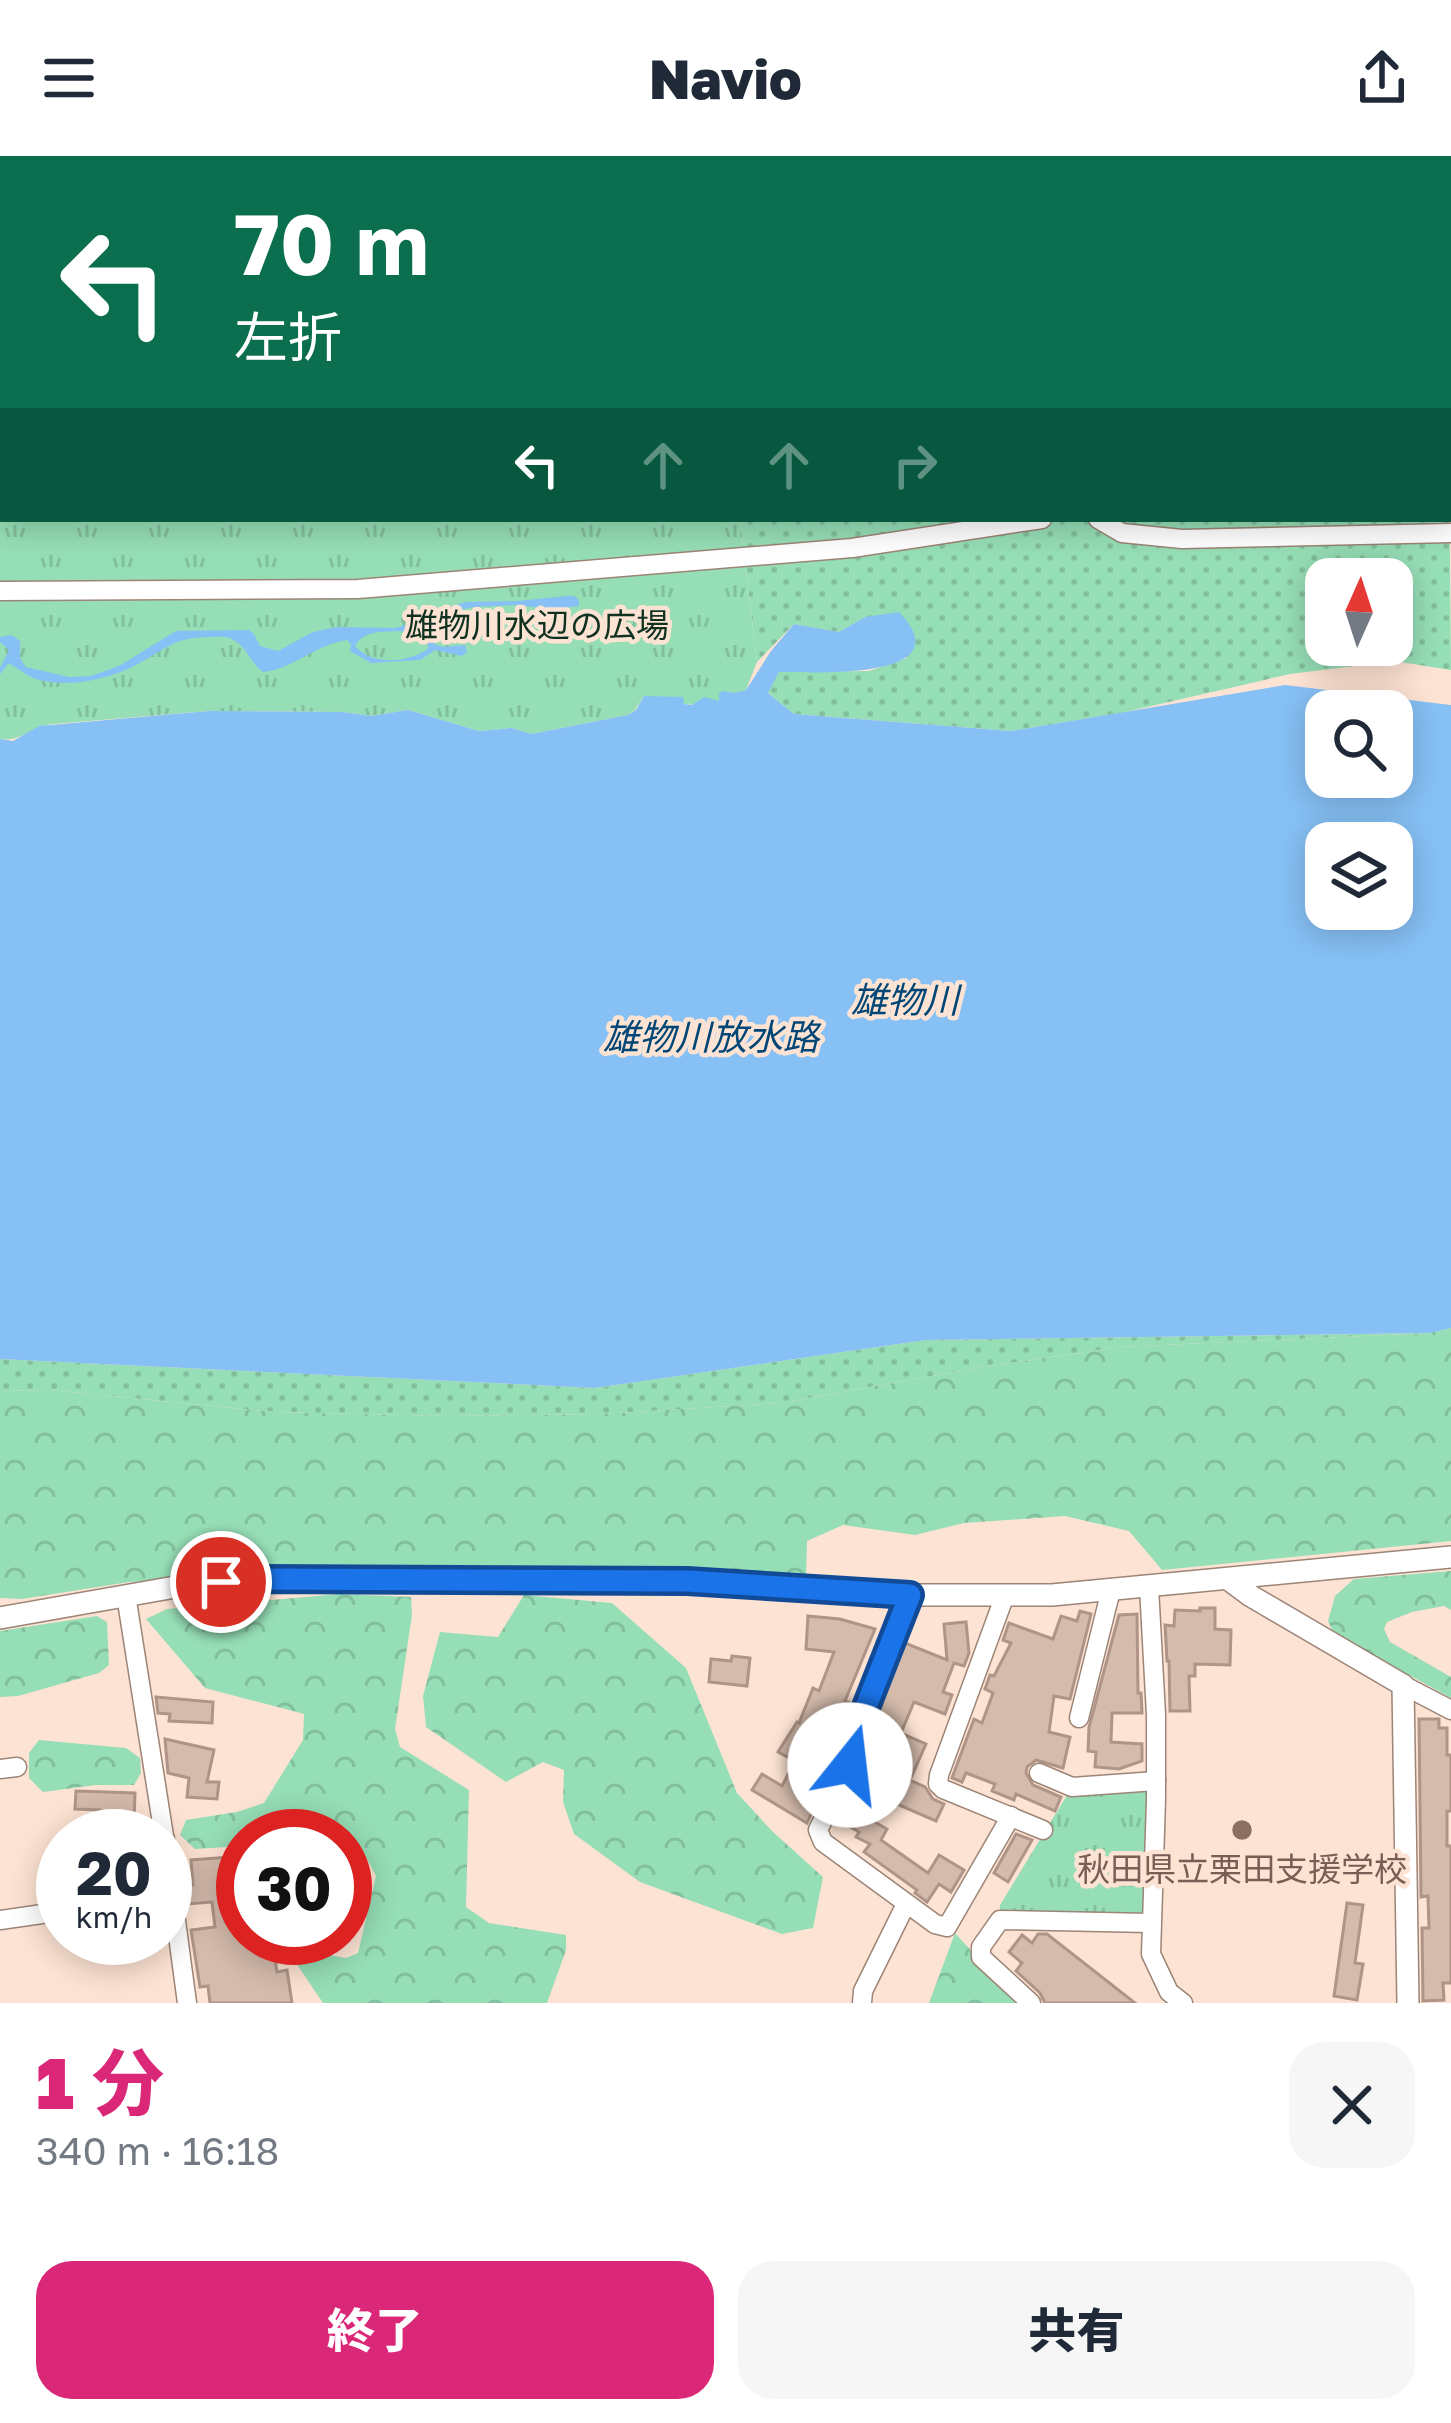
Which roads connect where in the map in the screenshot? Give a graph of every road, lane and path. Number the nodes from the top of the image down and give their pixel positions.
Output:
1 (1022, 522) edge
2 (1103, 522) edge
3 (1451, 533) edge
4 (0, 592) edge
5 (1451, 1556) edge
6 (1228, 1579) junction
7 (1149, 1587) junction
8 (1111, 1590) junction
9 (126, 1595) junction
10 (910, 1595) junction
11 (1004, 1595) junction
12 (0, 1618) edge
13 (1403, 1685) junction
14 (1451, 1710) edge
15 (1079, 1718) dead end
16 (1039, 1773) dead end
17 (1156, 1781) junction
18 (160, 1809) edge
19 (1011, 1816) junction
20 (1043, 1830) dead end
21 (906, 1904) junction
22 (36, 1914) edge
23 (0, 1920) edge
24 (1150, 1923) junction
25 (181, 1965) edge
26 (187, 2003) edge
27 (862, 2003) edge
28 (1031, 2003) edge
29 (1183, 2003) edge
30 (1408, 2003) edge

1 - 4 street
2 - 3 street
5 - 6 street
6 - 7 street
6 - 13 street
7 - 8 street
7 - 17 street
8 - 11 street
8 - 15 street
9 - 10 street
9 - 12 street
9 - 18 street
10 - 11 street
10 - 21 street
11 - 19 street
13 - 14 street
13 - 30 street
16 - 17 street
17 - 24 street
19 - 20 street
19 - 21 street
21 - 27 street
22 - 23 street
24 - 28 street
24 - 29 street
25 - 26 street

